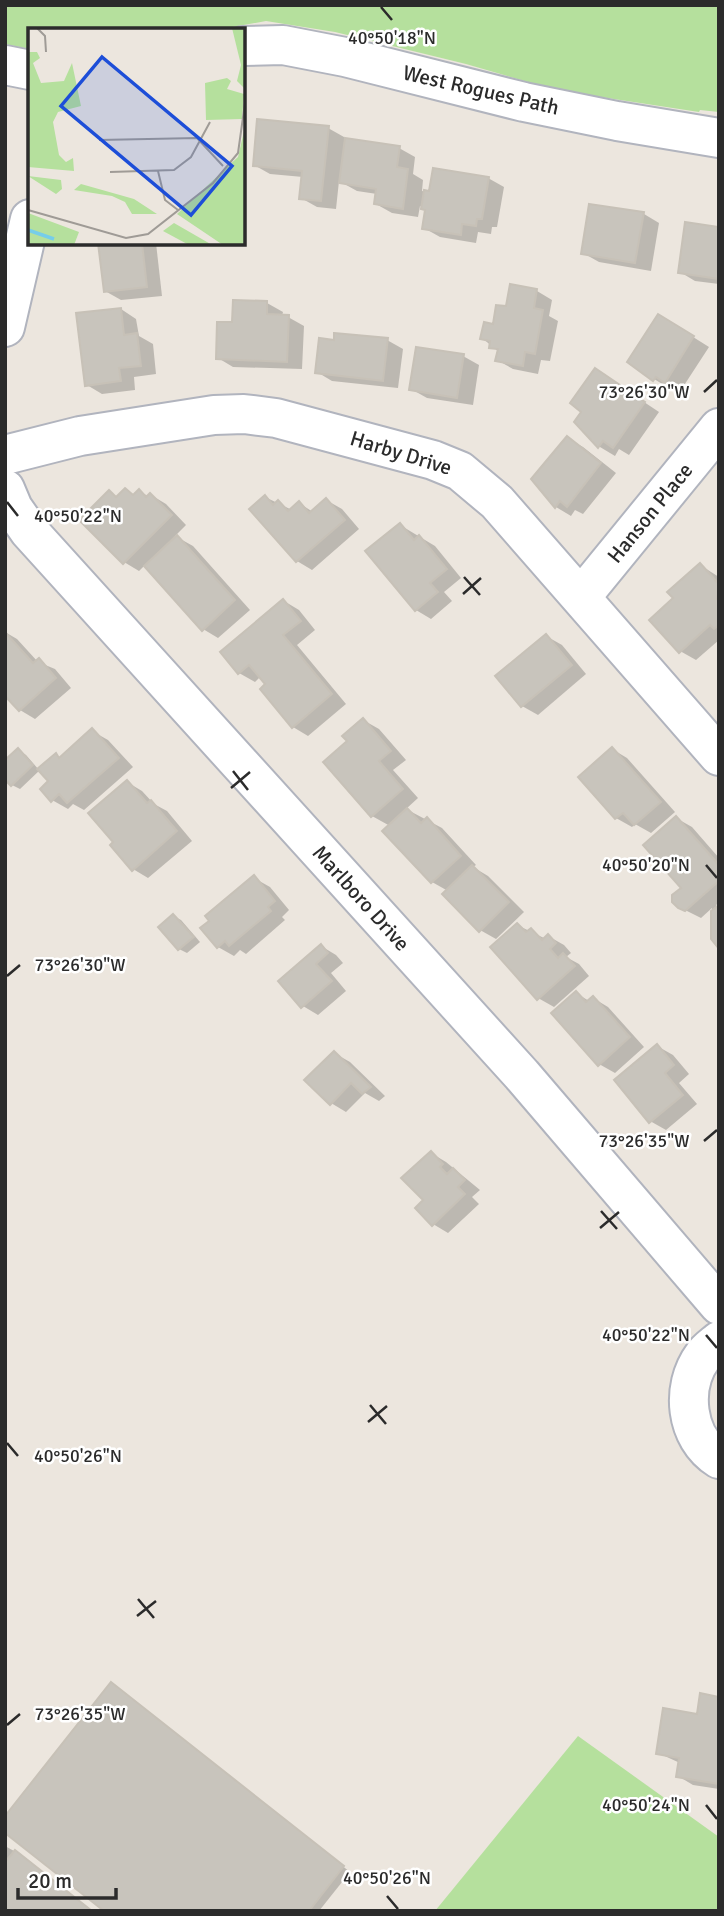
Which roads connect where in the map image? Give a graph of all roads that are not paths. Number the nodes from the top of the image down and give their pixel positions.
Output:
1 (245, 46) edge
2 (5, 65) edge
3 (28, 70) edge
4 (719, 138) edge
5 (28, 228) edge
6 (5, 327) edge
7 (719, 428) edge
8 (5, 455) edge
9 (5, 489) edge
10 (581, 597) junction
11 (719, 755) edge
12 (719, 1305) edge
13 (719, 1341) edge
14 (719, 1459) edge

1 - 4 street, West Rogues Path
2 - 3 street
5 - 6 street
7 - 10 street, Hanson Place
8 - 10 street, Harby Drive
9 - 12 street, Marlboro Drive
10 - 11 street, Harby Drive
13 - 14 street

